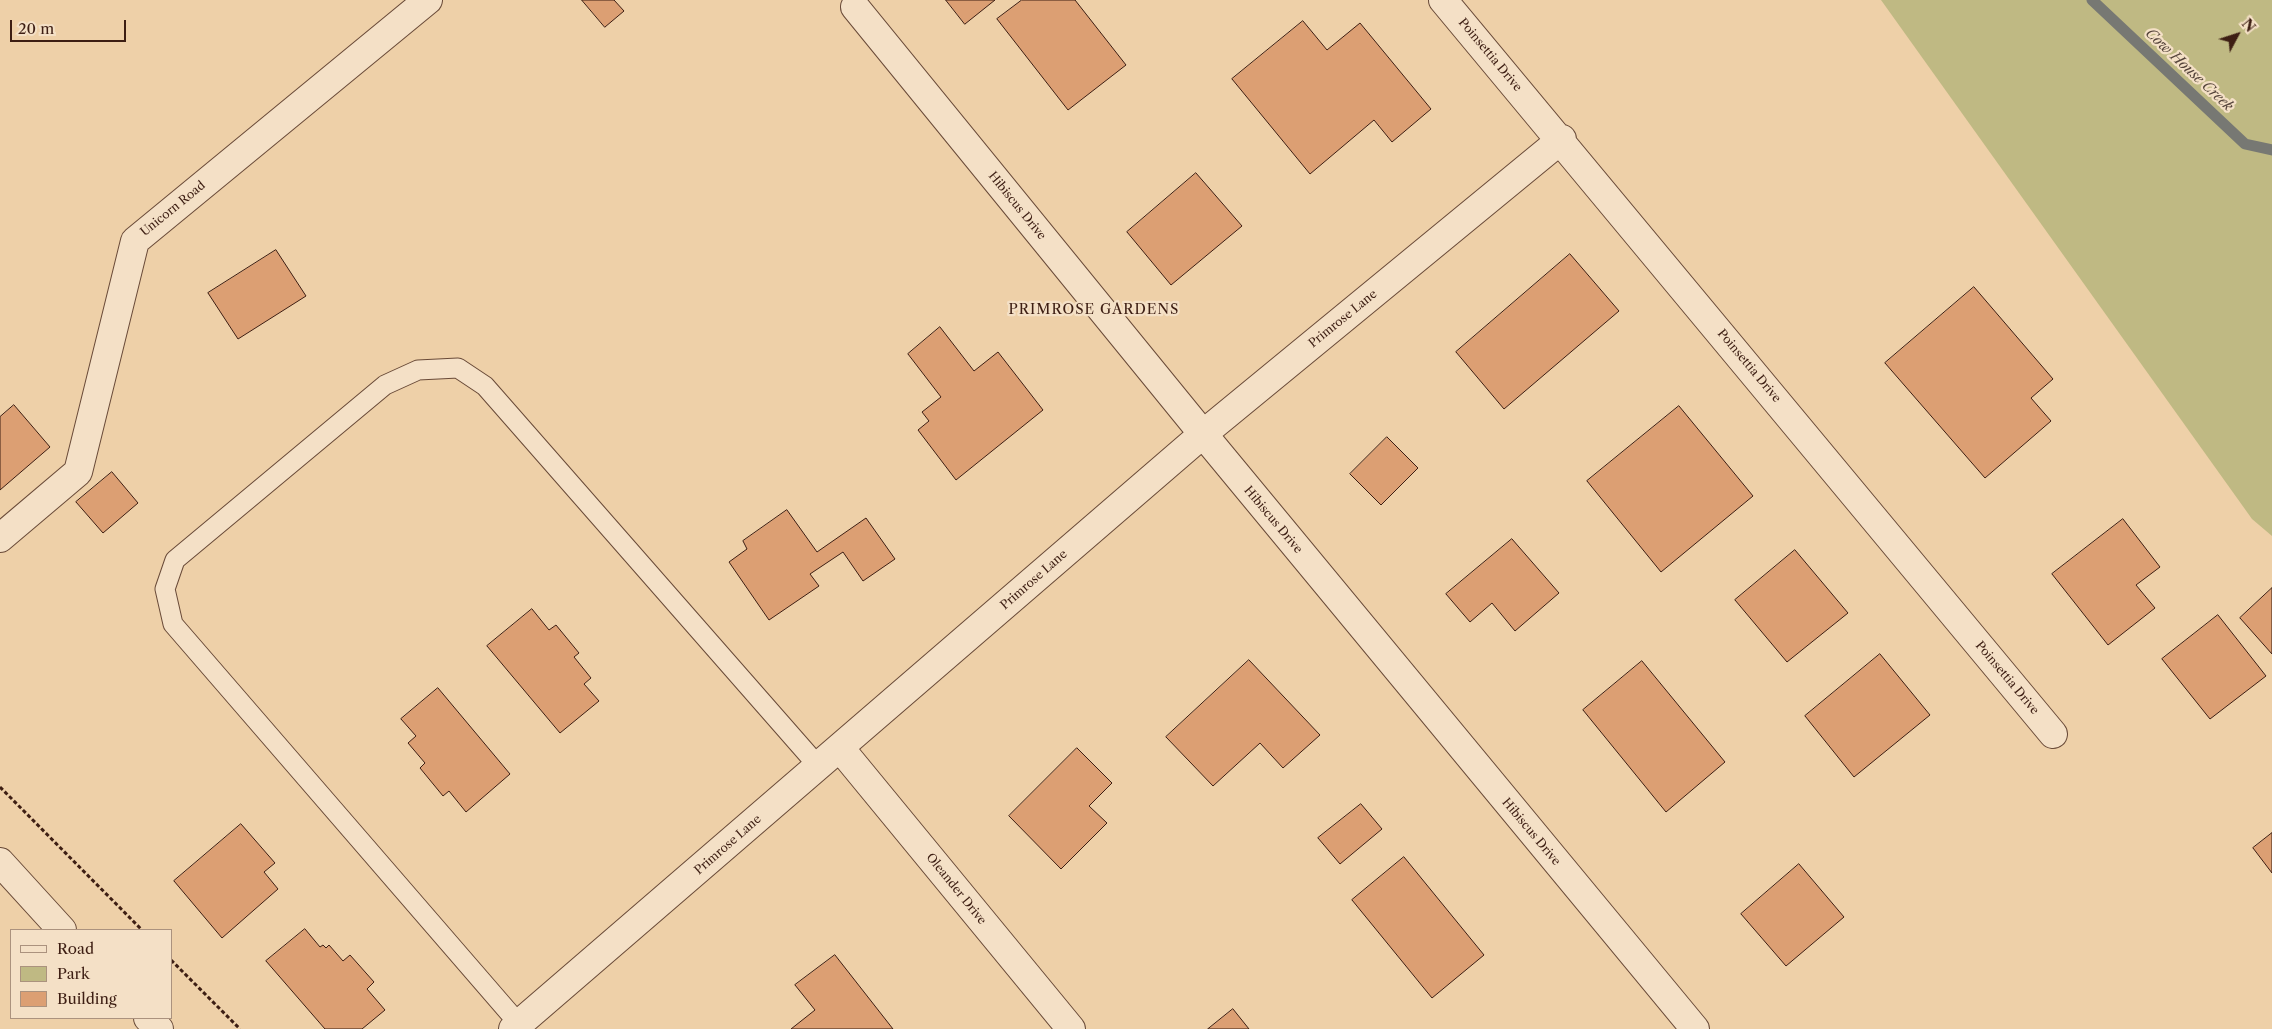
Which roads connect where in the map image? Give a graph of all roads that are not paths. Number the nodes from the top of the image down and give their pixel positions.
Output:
1 (428, 0) edge
2 (1443, 0) edge
3 (855, 7) dead end
4 (1562, 139) junction
5 (1203, 434) junction
6 (0, 538) edge
7 (2053, 734) dead end
8 (840, 748) junction
9 (819, 767) junction
10 (0, 862) edge
11 (61, 929) edge
12 (149, 1019) edge
13 (516, 1026) edge
14 (159, 1029) edge
15 (1071, 1029) edge
16 (1695, 1029) edge

1 - 6 street, Unicorn Road
2 - 4 street, Poinsettia Drive
3 - 5 street, Hibiscus Drive
4 - 5 street, Primrose Lane
4 - 7 street, Poinsettia Drive
5 - 8 street, Primrose Lane
5 - 16 street, Hibiscus Drive
8 - 9 street, Primrose Lane
8 - 15 street, Oleander Drive
9 - 13 street, Primrose Lane
9 - 13 lane
10 - 11 street
12 - 14 street

